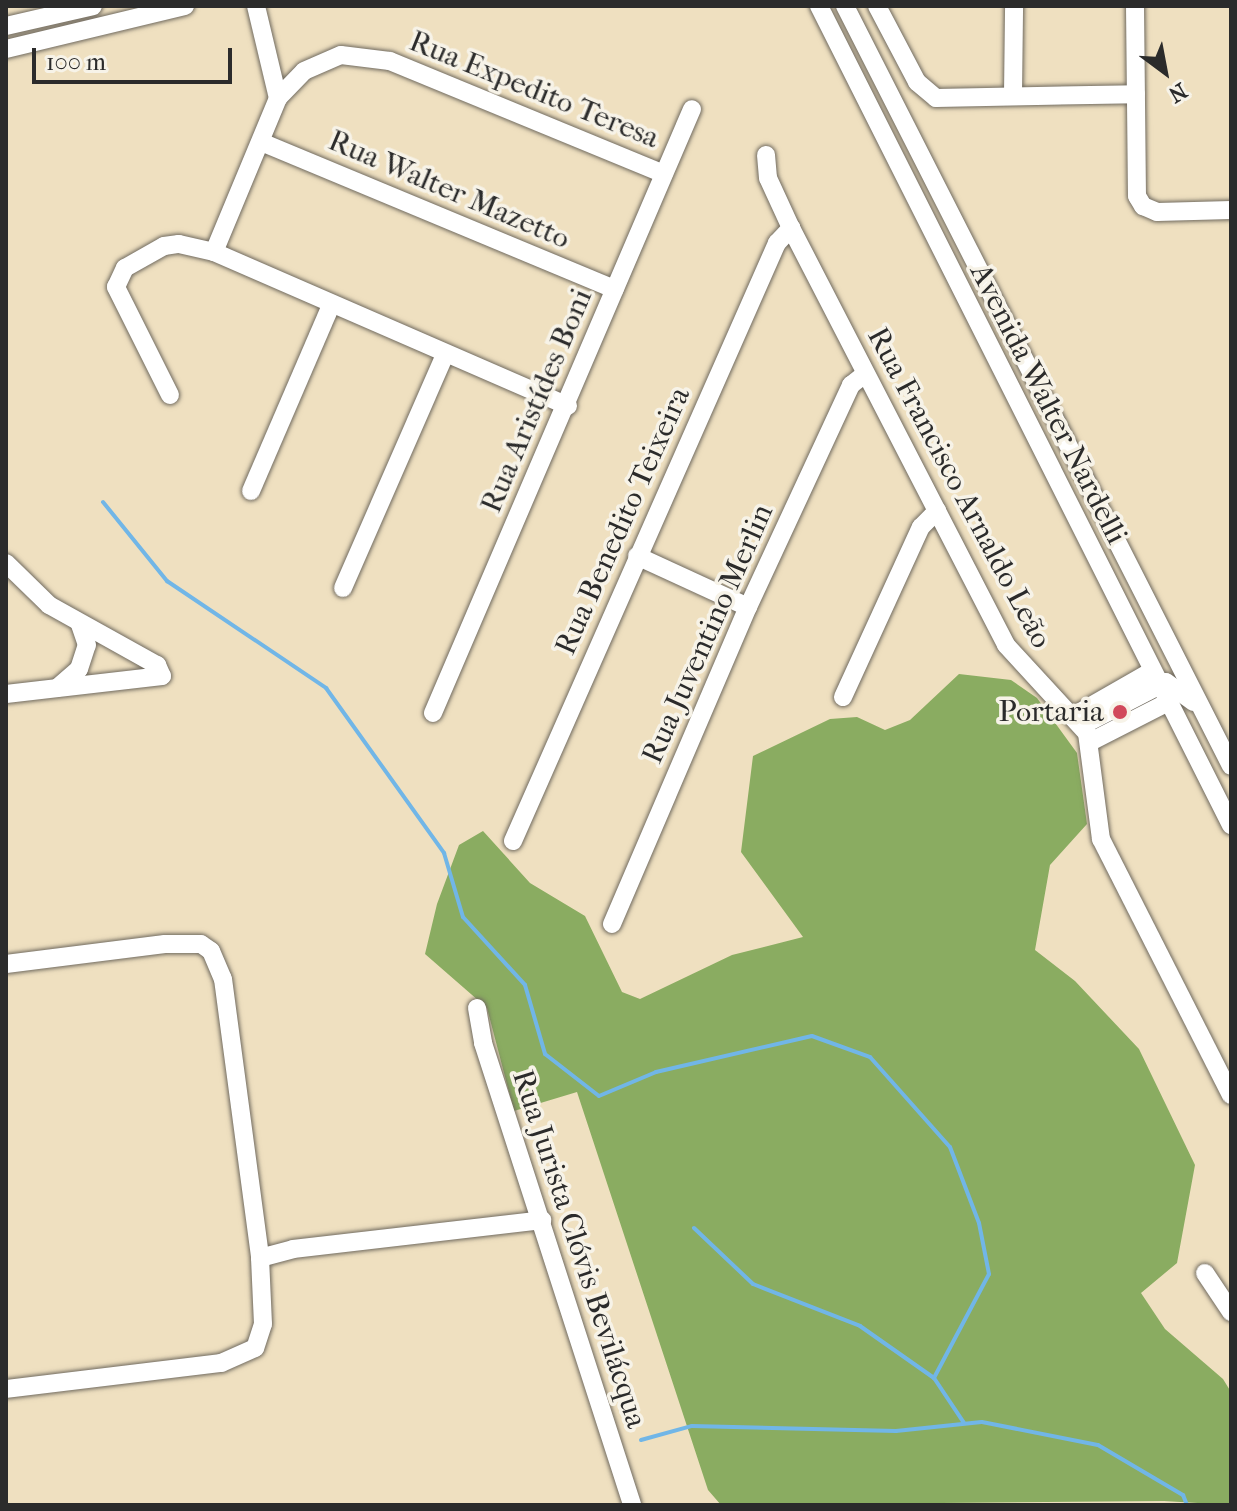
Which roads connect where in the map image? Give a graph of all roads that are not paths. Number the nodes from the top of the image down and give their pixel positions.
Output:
1 (93, 6) edge
2 (185, 6) edge
3 (256, 6) edge
4 (819, 6) edge
5 (845, 6) edge
6 (877, 6) edge
7 (1014, 6) edge
8 (1135, 6) edge
9 (6, 26) edge
10 (6, 49) edge
11 (1013, 94) junction
12 (1136, 94) junction
13 (278, 98) junction
14 (692, 109) dead end
15 (261, 142) junction
16 (766, 155) dead end
17 (664, 174) junction
18 (1231, 210) edge
19 (791, 228) junction
20 (214, 252) junction
21 (615, 289) junction
22 (331, 305) junction
23 (445, 354) junction
24 (865, 374) junction
25 (170, 395) dead end
26 (568, 406) junction
27 (251, 491) dead end
28 (937, 511) junction
29 (637, 556) junction
30 (10, 572) edge
31 (343, 588) dead end
32 (748, 607) junction
33 (80, 625) junction
34 (1160, 686) junction
35 (57, 688) junction
36 (6, 694) edge
37 (843, 697) dead end
38 (433, 713) dead end
39 (1208, 718) junction
40 (1083, 727) junction
41 (1229, 757) edge
42 (1231, 825) edge
43 (513, 841) dead end
44 (612, 924) dead end
45 (6, 964) edge
46 (477, 1008) dead end
47 (1231, 1095) edge
48 (542, 1220) junction
49 (260, 1258) junction
50 (1205, 1273) dead end
51 (1231, 1312) edge
52 (6, 1389) edge
53 (632, 1505) edge

1 - 9 street
2 - 10 street
3 - 13 street
4 - 34 street, Avenida Walter Nardelli
5 - 39 street, Avenida Walter Nardelli
6 - 11 street
7 - 11 street
8 - 12 street
11 - 12 street
12 - 18 street
13 - 15 street, Rua Expedito Teresa
13 - 17 street, Rua Expedito Teresa
14 - 17 street, Rua Aristídes Boni
15 - 20 street, Rua Expedito Teresa
15 - 21 street, Rua Walter Mazetto
16 - 19 street, Rua Francisco Arnaldo Leão
17 - 21 street, Rua Aristídes Boni
19 - 24 street, Rua Francisco Arnaldo Leão
19 - 29 street, Rua Benedito Teixeira
20 - 22 street
20 - 25 street
21 - 26 street, Rua Aristídes Boni
22 - 23 street
22 - 27 street
23 - 26 street
23 - 31 street
24 - 28 street, Rua Francisco Arnaldo Leão
24 - 32 street, Rua Juventino Merlin
26 - 38 street, Rua Aristídes Boni
28 - 37 street
28 - 40 street, Rua Francisco Arnaldo Leão
29 - 32 street
29 - 43 street, Rua Benedito Teixeira
30 - 33 street
32 - 44 street, Rua Juventino Merlin
33 - 35 street
33 - 35 street
34 - 39 street
34 - 40 street
34 - 40 street
34 - 42 street, Avenida Walter Nardelli
35 - 36 street
39 - 41 street, Avenida Walter Nardelli
40 - 47 street
45 - 49 street
46 - 48 street, Rua Jurista Clóvis Bevilácqua
48 - 49 street
48 - 53 street, Rua Jurista Clóvis Bevilácqua
49 - 52 street
50 - 51 street

